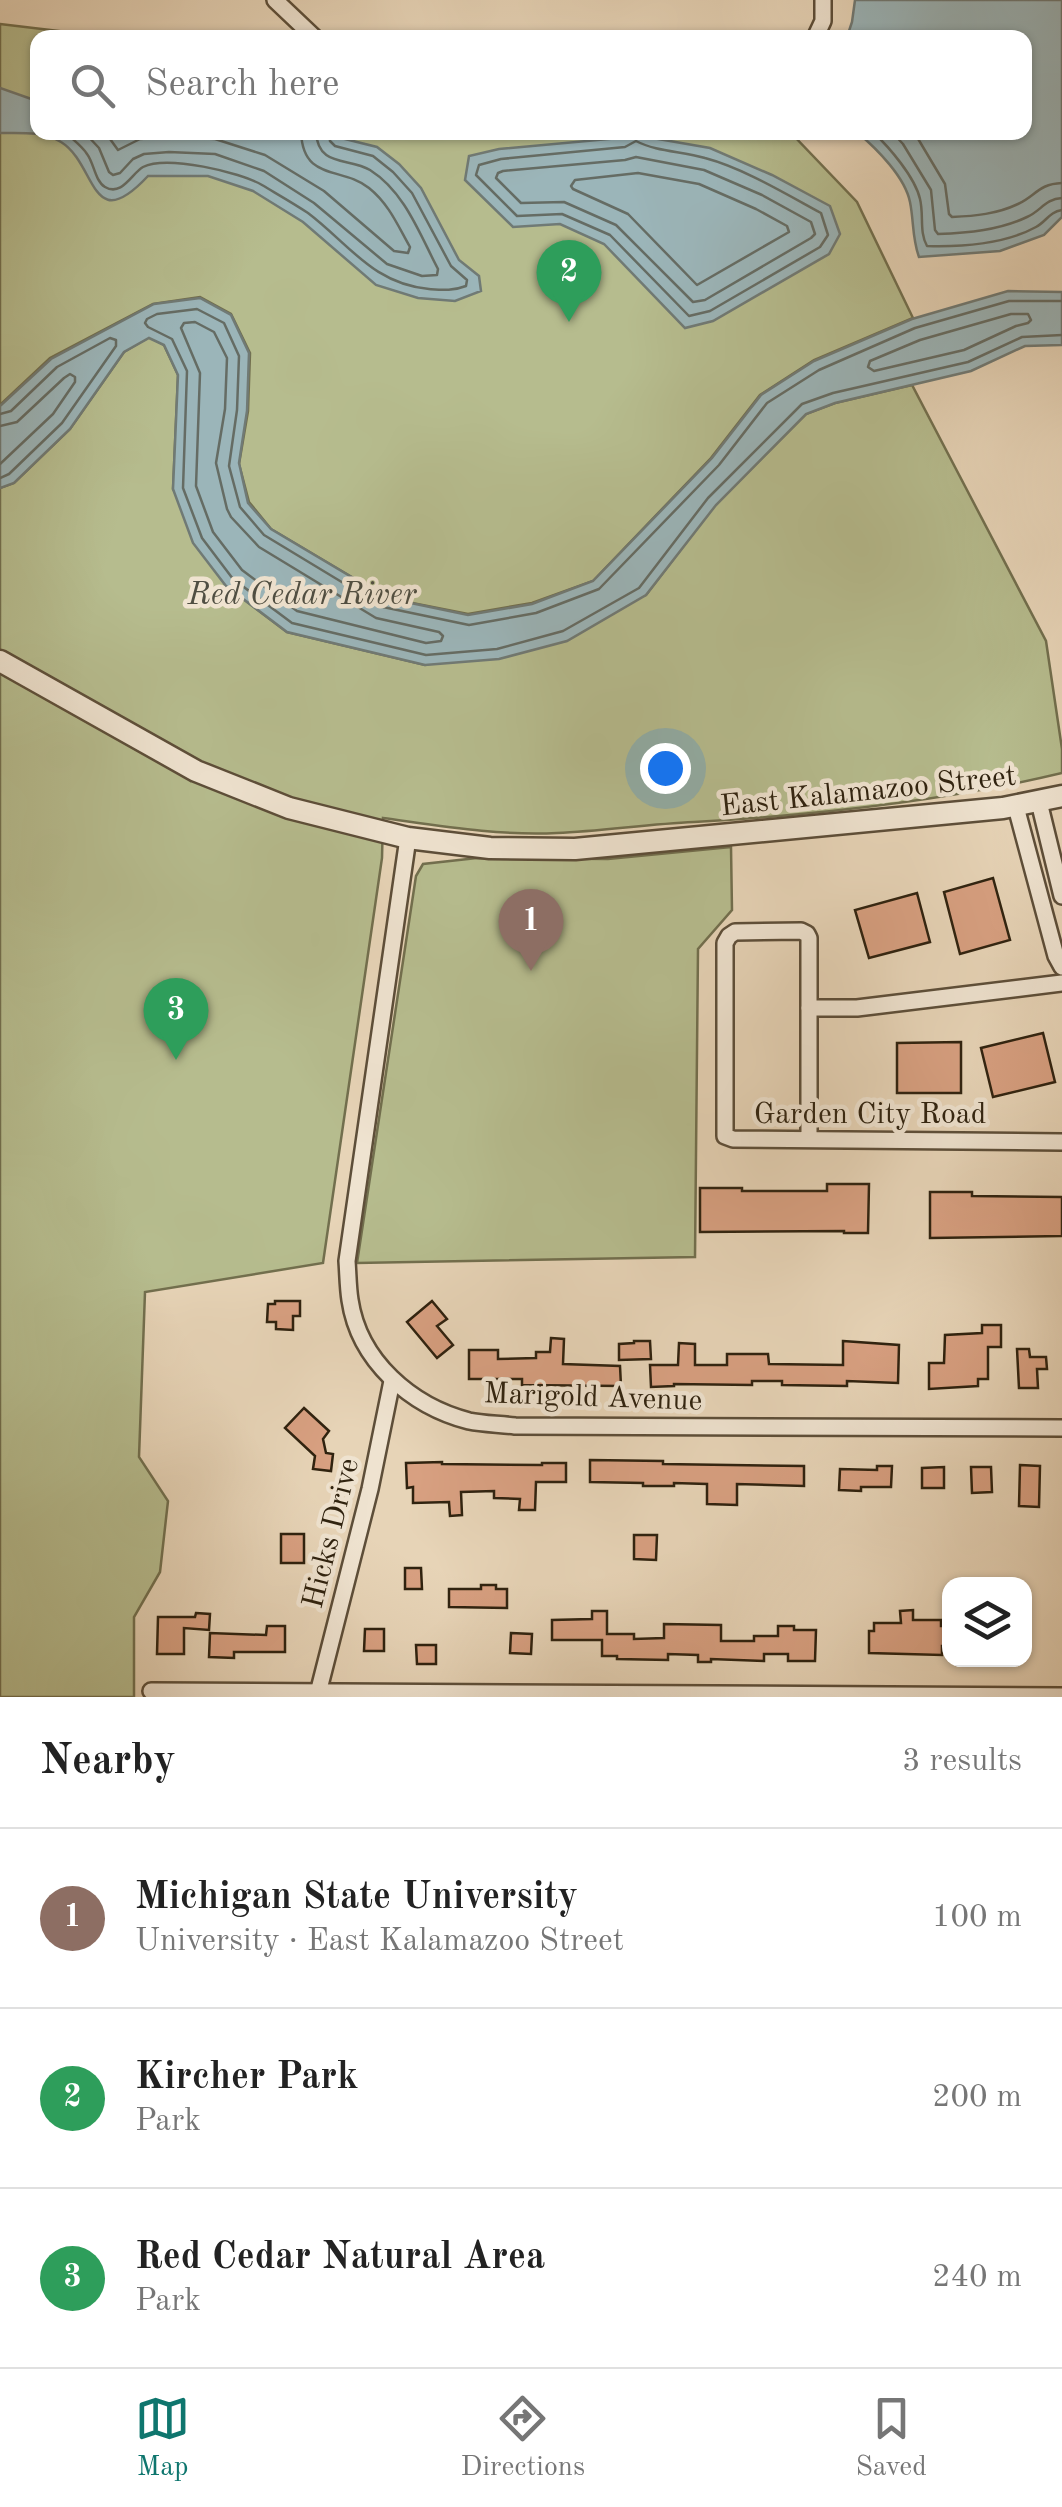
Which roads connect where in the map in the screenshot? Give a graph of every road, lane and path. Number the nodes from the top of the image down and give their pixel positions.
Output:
1 (275, 0) edge
2 (823, 0) edge
3 (307, 30) edge
4 (819, 30) edge
5 (0, 661) edge
6 (1062, 796) edge
7 (1039, 802) junction
8 (1016, 806) junction
9 (408, 838) junction
10 (1062, 896) edge
11 (1062, 967) edge
12 (1062, 983) edge
13 (809, 1008) junction
14 (809, 1140) junction
15 (1062, 1142) edge
16 (392, 1381) junction
17 (1062, 1428) edge
18 (151, 1691) dead end
19 (317, 1695) edge
20 (1062, 1696) edge

1 - 3 street
2 - 4 street
5 - 9 street, East Kalamazoo Street
6 - 7 street, East Kalamazoo Street
7 - 8 street, East Kalamazoo Street
7 - 10 street
8 - 9 street, East Kalamazoo Street
8 - 11 street
9 - 16 street, Marigold Avenue
12 - 13 street
13 - 14 street
13 - 14 street, Garden City Road
14 - 15 street, Garden City Road
16 - 17 street, Marigold Avenue
16 - 19 street, Hicks Drive
18 - 19 street
19 - 20 street

